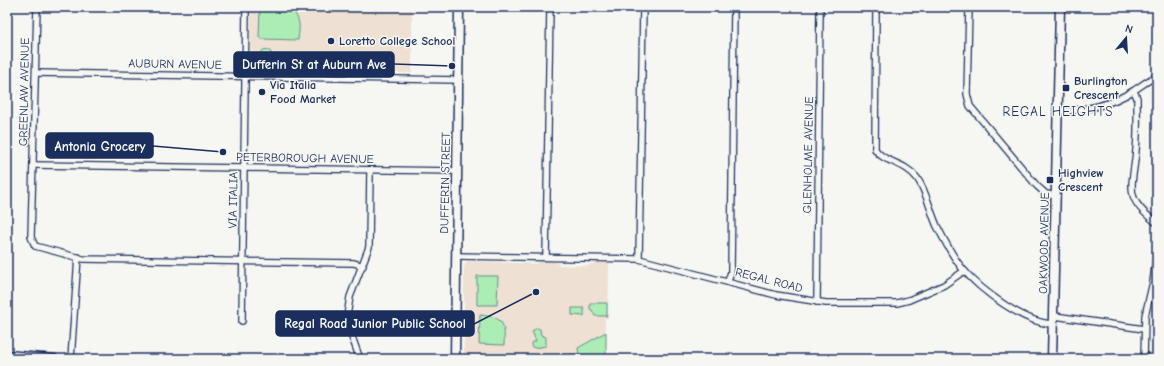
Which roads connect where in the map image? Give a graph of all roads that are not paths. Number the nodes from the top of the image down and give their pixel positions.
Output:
1 (37, 7) edge
2 (246, 7) edge
3 (459, 7) edge
4 (550, 7) edge
5 (643, 7) edge
6 (734, 7) edge
7 (820, 7) edge
8 (876, 7) edge
9 (969, 7) edge
10 (1060, 7) edge
11 (36, 73) junction
12 (246, 76) junction
13 (1157, 76) edge
14 (459, 80) junction
15 (1134, 91) junction
16 (1059, 111) junction
17 (33, 165) junction
18 (244, 168) junction
19 (370, 170) junction
20 (457, 172) junction
21 (1057, 196) junction
22 (1157, 223) edge
23 (1157, 251) edge
24 (456, 256) junction
25 (78, 257) junction
26 (546, 257) junction
27 (639, 259) junction
28 (243, 261) junction
29 (363, 266) junction
30 (964, 271) junction
31 (728, 281) junction
32 (817, 302) junction
33 (1054, 320) junction
34 (242, 321) dead end
35 (1144, 329) junction
36 (7, 355) edge
37 (36, 358) edge
38 (54, 359) edge
39 (71, 359) edge
40 (360, 359) edge
41 (455, 359) edge
42 (1052, 359) edge
43 (1144, 359) edge

1 - 11 street, GREENLAW AVENUE
2 - 12 street, VIA ITALIA
3 - 14 street, DUFFERIN STREET
4 - 26 street
5 - 27 street
6 - 31 street
7 - 32 street, GLENHOLME AVENUE
8 - 30 street
9 - 21 street
10 - 16 street, OAKWOOD AVENUE
11 - 12 street, AUBURN AVENUE
11 - 17 street, GREENLAW AVENUE
12 - 14 street, AUBURN AVENUE
12 - 18 street, VIA ITALIA
13 - 15 street
14 - 20 street, DUFFERIN STREET
15 - 16 street
15 - 22 street
16 - 21 street, OAKWOOD AVENUE
17 - 18 street, PETERBOROUGH AVENUE
17 - 25 street, GREENLAW AVENUE
18 - 19 street, PETERBOROUGH AVENUE
18 - 28 street, VIA ITALIA
19 - 20 street, PETERBOROUGH AVENUE
19 - 29 street
20 - 24 street, DUFFERIN STREET
21 - 33 street, OAKWOOD AVENUE
23 - 35 street
24 - 26 street, REGAL ROAD
24 - 41 street, DUFFERIN STREET
25 - 28 street
25 - 39 street
26 - 27 street, REGAL ROAD
27 - 31 street, REGAL ROAD
28 - 29 street
28 - 34 street, VIA ITALIA
29 - 40 street
30 - 32 street, REGAL ROAD
30 - 33 street
31 - 32 street, REGAL ROAD
33 - 35 street
33 - 42 street, OAKWOOD AVENUE
35 - 43 street
36 - 37 street
37 - 38 street

